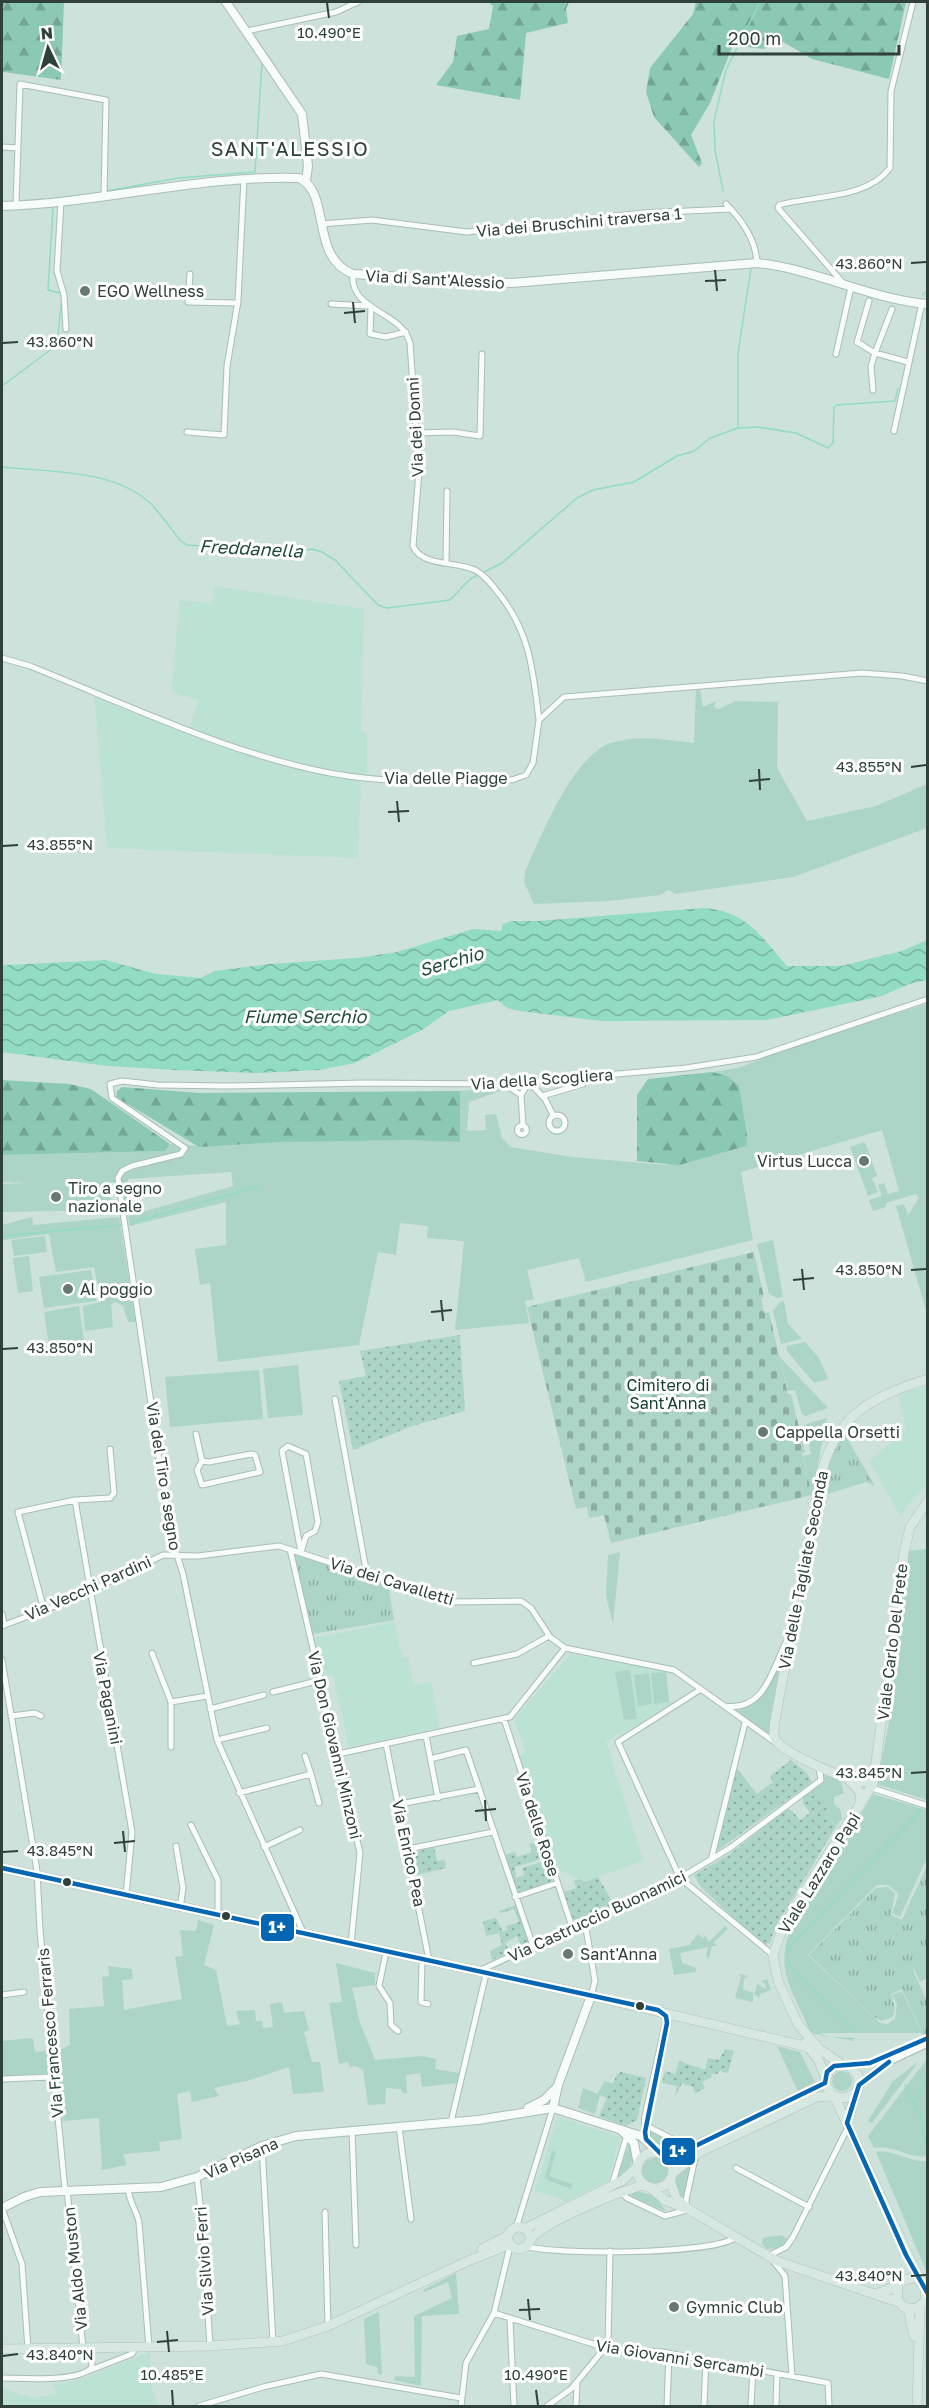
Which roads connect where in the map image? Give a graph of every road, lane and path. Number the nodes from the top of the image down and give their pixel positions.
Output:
1 (226, 2) edge
2 (358, 2) edge
3 (913, 2) edge
4 (247, 31) junction
5 (2, 147) edge
6 (18, 148) junction
7 (244, 177) junction
8 (306, 181) junction
9 (104, 193) junction
10 (61, 201) junction
11 (16, 205) junction
12 (2, 206) edge
13 (320, 224) junction
14 (757, 263) junction
15 (190, 274) dead end
16 (353, 274) junction
17 (848, 286) junction
18 (869, 302) dead end
19 (237, 303) junction
20 (331, 304) dead end
21 (925, 304) edge
22 (370, 307) junction
23 (892, 309) dead end
24 (66, 329) dead end
25 (406, 332) junction
26 (874, 353) junction
27 (482, 354) dead end
28 (836, 354) dead end
29 (908, 362) junction
30 (873, 390) dead end
31 (894, 431) dead end
32 (187, 432) dead end
33 (416, 433) junction
34 (447, 491) dead end
35 (446, 563) junction
36 (2, 658) edge
37 (927, 681) edge
38 (539, 720) junction
39 (927, 999) edge
40 (529, 1082) junction
41 (110, 1084) joint
42 (504, 1084) junction
43 (583, 1084) dead end
44 (535, 1089) junction
45 (525, 1090) junction
46 (521, 1095) junction
47 (542, 1096) junction
48 (553, 1115) dead end
49 (523, 1125) dead end
50 (927, 1379) edge
51 (334, 1399) dead end
52 (196, 1434) dead end
53 (110, 1449) dead end
54 (202, 1461) junction
55 (75, 1500) junction
56 (927, 1501) edge
57 (291, 1549) junction
58 (301, 1552) junction
59 (176, 1555) junction
60 (367, 1575) junction
61 (89, 1592) junction
62 (44, 1611) junction
63 (2, 1614) edge
64 (3, 1625) edge
65 (790, 1635) junction
66 (549, 1636) junction
67 (565, 1648) junction
68 (152, 1653) dead end
69 (2, 1660) edge
70 (474, 1663) dead end
71 (321, 1680) junction
72 (701, 1689) junction
73 (273, 1692) dead end
74 (264, 1695) dead end
75 (207, 1696) junction
76 (171, 1702) junction
77 (722, 1705) junction
78 (714, 1706) dead end
79 (210, 1709) junction
80 (11, 1716) junction
81 (41, 1716) dead end
82 (504, 1719) junction
83 (745, 1723) junction
84 (267, 1728) dead end
85 (426, 1736) junction
86 (216, 1740) junction
87 (386, 1744) junction
88 (779, 1744) junction
89 (171, 1747) dead end
90 (338, 1754) junction
91 (305, 1756) dead end
92 (430, 1759) junction
93 (818, 1766) junction
94 (310, 1774) junction
95 (875, 1775) junction
96 (847, 1779) junction
97 (872, 1788) junction
98 (479, 1789) junction
99 (239, 1793) junction
100 (438, 1798) junction
101 (319, 1803) dead end
102 (400, 1804) junction
103 (927, 1806) edge
104 (858, 1810) junction
105 (191, 1825) dead end
106 (300, 1830) dead end
107 (493, 1832) junction
108 (176, 1846) dead end
109 (264, 1847) junction
110 (408, 1849) junction
111 (711, 1860) junction
112 (2, 1868) edge
113 (36, 1876) junction
114 (680, 1878) junction
115 (557, 1883) junction
116 (126, 1896) junction
117 (515, 1897) junction
118 (180, 1908) junction
119 (218, 1916) junction
120 (585, 1923) junction
121 (573, 1927) junction
122 (304, 1934) junction
123 (351, 1944) junction
124 (533, 1946) junction
125 (386, 1952) junction
126 (773, 1955) junction
127 (425, 1961) junction
128 (475, 1972) junction
129 (486, 1974) junction
130 (24, 1992) dead end
131 (2, 1995) edge
132 (591, 1996) junction
133 (428, 2004) dead end
134 (658, 2010) junction
135 (694, 2020) junction
136 (667, 2023) junction
137 (799, 2025) junction
138 (398, 2031) dead end
139 (775, 2037) junction
140 (927, 2041) edge
141 (808, 2047) junction
142 (841, 2064) junction
143 (852, 2066) junction
144 (53, 2077) junction
145 (2, 2079) edge
146 (825, 2080) junction
147 (558, 2085) junction
148 (857, 2089) junction
149 (833, 2097) junction
150 (553, 2108) junction
151 (520, 2112) junction
152 (451, 2122) junction
153 (645, 2125) junction
154 (847, 2125) junction
155 (399, 2127) junction
156 (352, 2130) junction
157 (624, 2133) junction
158 (646, 2139) junction
159 (262, 2146) junction
160 (693, 2151) junction
161 (660, 2153) junction
162 (638, 2166) junction
163 (736, 2168) dead end
164 (197, 2177) junction
165 (671, 2177) junction
166 (612, 2186) junction
167 (647, 2186) junction
168 (128, 2189) junction
169 (66, 2190) junction
170 (621, 2192) junction
171 (809, 2207) junction
172 (2, 2208) edge
173 (688, 2209) junction
174 (325, 2212) dead end
175 (411, 2219) dead end
176 (516, 2228) junction
177 (526, 2228) junction
178 (738, 2236) junction
179 (531, 2239) junction
180 (508, 2243) junction
181 (356, 2246) dead end
182 (524, 2246) junction
183 (493, 2250) junction
184 (610, 2251) junction
185 (906, 2254) junction
186 (768, 2255) junction
187 (506, 2258) junction
188 (468, 2261) junction
189 (920, 2280) junction
190 (902, 2283) junction
191 (874, 2293) junction
192 (927, 2296) edge
193 (898, 2302) junction
194 (923, 2307) edge
195 (908, 2309) junction
196 (494, 2313) junction
197 (510, 2319) junction
198 (927, 2323) edge
199 (328, 2326) junction
200 (273, 2342) junction
201 (210, 2346) junction
202 (136, 2347) junction
203 (149, 2347) junction
204 (87, 2348) junction
205 (606, 2348) junction
206 (2, 2349) edge
207 (28, 2349) junction
208 (917, 2350) junction
209 (669, 2354) junction
210 (706, 2360) junction
211 (753, 2369) junction
212 (88, 2372) junction
213 (777, 2374) junction
214 (792, 2376) junction
215 (2, 2378) edge
216 (577, 2382) junction
217 (461, 2398) junction
218 (199, 2406) edge
219 (461, 2406) edge
220 (514, 2406) edge
221 (549, 2406) edge
222 (576, 2406) edge
223 (667, 2406) edge
224 (704, 2406) edge
225 (751, 2406) edge
226 (776, 2406) edge
227 (829, 2406) edge
228 (917, 2406) edge

1 - 4 street
2 - 4 street
3 - 17 street
4 - 8 street
5 - 6 street
6 - 9 street
6 - 11 street
7 - 8 street
7 - 9 street
7 - 19 street
8 - 13 street, Via di Sant'Alessio
9 - 10 street
10 - 11 street
10 - 24 street
11 - 12 street
13 - 14 street, Via dei Bruschini traversa 1
13 - 16 street, Via di Sant'Alessio
14 - 16 street, Via di Sant'Alessio
14 - 17 street, Via di Sant'Alessio
15 - 19 street
16 - 22 street
17 - 21 street, Via di Sant'Alessio
17 - 28 street
18 - 26 street
19 - 32 street
20 - 22 street
21 - 29 street
22 - 25 street
22 - 25 street
23 - 26 street
25 - 33 street, Via dei Donni
26 - 29 street
26 - 30 street
27 - 33 street
29 - 31 street
33 - 35 street, Via dei Donni
34 - 35 street
35 - 38 street, Via dei Donni
36 - 38 street, Via delle Piagge
37 - 38 street
39 - 40 street, Via della Scogliera
40 - 42 street, Via della Scogliera
40 - 44 street
40 - 45 street
41 - 42 street, Via della Scogliera
41 - 59 street, Via del Tiro a segno
42 - 46 street
43 - 47 street
44 - 45 street
44 - 47 street
45 - 46 street
46 - 49 street
47 - 48 street
50 - 65 main road, Via delle Tagliate Seconda
51 - 60 street
52 - 54 street
53 - 55 street
54 - 54 street
55 - 61 street, Via Paganini
55 - 62 street
56 - 95 main road, Viale Carlo Del Prete
57 - 58 street, Via dei Cavalletti
57 - 59 street, Via dei Cavalletti
57 - 71 street, Via Don Giovanni Minzoni
58 - 58 street
58 - 60 street, Via dei Cavalletti
59 - 61 street, Via Vecchi Pardini
59 - 75 street, Via del Tiro a segno
60 - 66 street, Via dei Cavalletti
61 - 62 street, Via Vecchi Pardini
61 - 116 street, Via Paganini
62 - 64 street, Via Vecchi Pardini
63 - 64 street
65 - 77 street
65 - 88 main road, Via delle Tagliate Seconda
66 - 67 street, Via dei Cavalletti
66 - 70 street
67 - 72 street, Via dei Cavalletti
67 - 82 street
68 - 76 street
69 - 80 street, Via Francesco Ferraris
71 - 73 street
71 - 90 street, Via Don Giovanni Minzoni
72 - 77 street, Via dei Cavalletti
72 - 114 street
74 - 79 street
75 - 76 street
75 - 79 street, Via del Tiro a segno
76 - 89 street
77 - 78 street
77 - 83 street, Via dei Cavalletti
79 - 86 street, Via del Tiro a segno
80 - 81 street
80 - 113 street, Via Francesco Ferraris
82 - 85 street
82 - 115 street, Via delle Rose
83 - 88 street, Via dei Cavalletti
83 - 111 street
84 - 86 street
85 - 87 street
85 - 92 street
86 - 99 street, Via del Tiro a segno
87 - 90 street
87 - 102 street, Via Enrico Pea
88 - 93 main road, Via dei Cavalletti
90 - 123 street, Via Don Giovanni Minzoni
91 - 94 street
92 - 98 street
92 - 100 street
93 - 96 main road, Via dei Cavalletti
93 - 111 street, Via Castruccio Buonamici
94 - 99 street
94 - 101 street
95 - 96 main road
95 - 97 main road, Viale Carlo Del Prete
96 - 104 main road
97 - 103 street
97 - 104 main road, Viale Lazzaro Papi
98 - 100 street
98 - 107 street
99 - 109 street, Via del Tiro a segno
100 - 102 street
102 - 110 street, Via Enrico Pea
104 - 126 main road, Viale Lazzaro Papi
105 - 119 street
106 - 109 street
107 - 110 street
107 - 117 street
108 - 118 street
109 - 122 street, Via del Tiro a segno
110 - 127 street, Via Enrico Pea
111 - 114 street, Via Castruccio Buonamici
112 - 113 main road
113 - 116 main road
113 - 144 street, Via Francesco Ferraris
114 - 120 street, Via Castruccio Buonamici
114 - 126 street
115 - 117 street
115 - 121 street, Via delle Rose
116 - 118 main road
117 - 124 street
118 - 119 main road
119 - 122 main road
120 - 121 street, Via Castruccio Buonamici
120 - 132 street
121 - 124 street, Via Castruccio Buonamici
122 - 123 main road
123 - 125 main road
124 - 128 street, Via Castruccio Buonamici
125 - 127 main road
125 - 138 street
126 - 137 main road, Viale Lazzaro Papi
127 - 128 main road
127 - 133 street, Via Enrico Pea
128 - 129 main road
129 - 132 main road
129 - 152 street
130 - 131 street
132 - 134 main road
132 - 147 street, Via Pisana
134 - 135 main road
134 - 136 street
135 - 136 street
135 - 139 main road
136 - 153 street
137 - 139 main road
137 - 141 main road, Viale Lazzaro Papi
137 - 142 main road, Viale Lazzaro Papi
139 - 141 main road
140 - 143 street
140 - 148 street
141 - 146 main road, Viale Lazzaro Papi
142 - 143 main road
142 - 146 main road
143 - 148 main road
144 - 145 street
144 - 169 street, Via Francesco Ferraris
146 - 149 main road
146 - 160 main road
147 - 150 street, Via Pisana
147 - 151 street, Via Pisana
148 - 149 main road
148 - 154 main road
149 - 154 main road
149 - 160 main road
150 - 151 street, Via Pisana
150 - 157 street
150 - 176 street
151 - 152 street, Via Pisana
152 - 155 street, Via Pisana
153 - 158 street
153 - 160 street
154 - 171 street
154 - 185 main road
155 - 156 street, Via Pisana
155 - 175 street
156 - 159 street, Via Pisana
156 - 181 street
157 - 158 street
157 - 162 street
157 - 166 street
158 - 161 street
159 - 164 street, Via Pisana
159 - 200 street
160 - 161 main road
160 - 165 main road
160 - 173 street
161 - 162 main road
161 - 165 main road
162 - 166 main road
162 - 167 main road
163 - 171 street
164 - 168 street, Via Pisana
164 - 201 street, Via Silvio Ferri
165 - 167 main road
165 - 173 main road
166 - 177 main road
167 - 170 main road
167 - 173 main road
168 - 169 street, Via Pisana
168 - 203 street
169 - 172 street, Via Pisana
169 - 204 street, Via Aldo Muston
170 - 173 street
170 - 179 main road
171 - 186 street
172 - 207 street
173 - 178 main road
174 - 199 street
176 - 177 main road
176 - 180 main road
177 - 179 main road
178 - 184 street
178 - 186 main road
179 - 182 main road
180 - 182 main road
180 - 183 main road
180 - 187 street
180 - 188 main road
182 - 184 street
183 - 187 street
183 - 188 main road
184 - 205 street
185 - 189 main road
185 - 190 main road
186 - 191 main road
186 - 214 street
187 - 196 street
188 - 199 main road
189 - 190 main road
189 - 192 main road
190 - 191 main road
190 - 193 main road
191 - 193 main road
192 - 194 main road
193 - 195 main road
194 - 195 main road
194 - 208 main road
195 - 208 main road
196 - 197 street, Via Giovanni Sercambi
196 - 217 street
197 - 205 street, Via Giovanni Sercambi
197 - 220 street
198 - 208 main road
199 - 200 main road
200 - 201 main road
201 - 203 main road
202 - 203 main road
202 - 204 main road
202 - 212 street
204 - 207 main road
204 - 212 street, Via Aldo Muston
205 - 209 street, Via Giovanni Sercambi
205 - 216 street
206 - 207 main road
208 - 228 main road
209 - 210 street, Via Giovanni Sercambi
209 - 223 street
210 - 211 street, Via Giovanni Sercambi
210 - 224 street
211 - 213 street, Via Giovanni Sercambi
211 - 225 street
212 - 215 street
213 - 214 street, Via Giovanni Sercambi
213 - 226 street
214 - 227 street, Via Giovanni Sercambi
216 - 221 street
216 - 222 street
217 - 218 street
217 - 219 street

